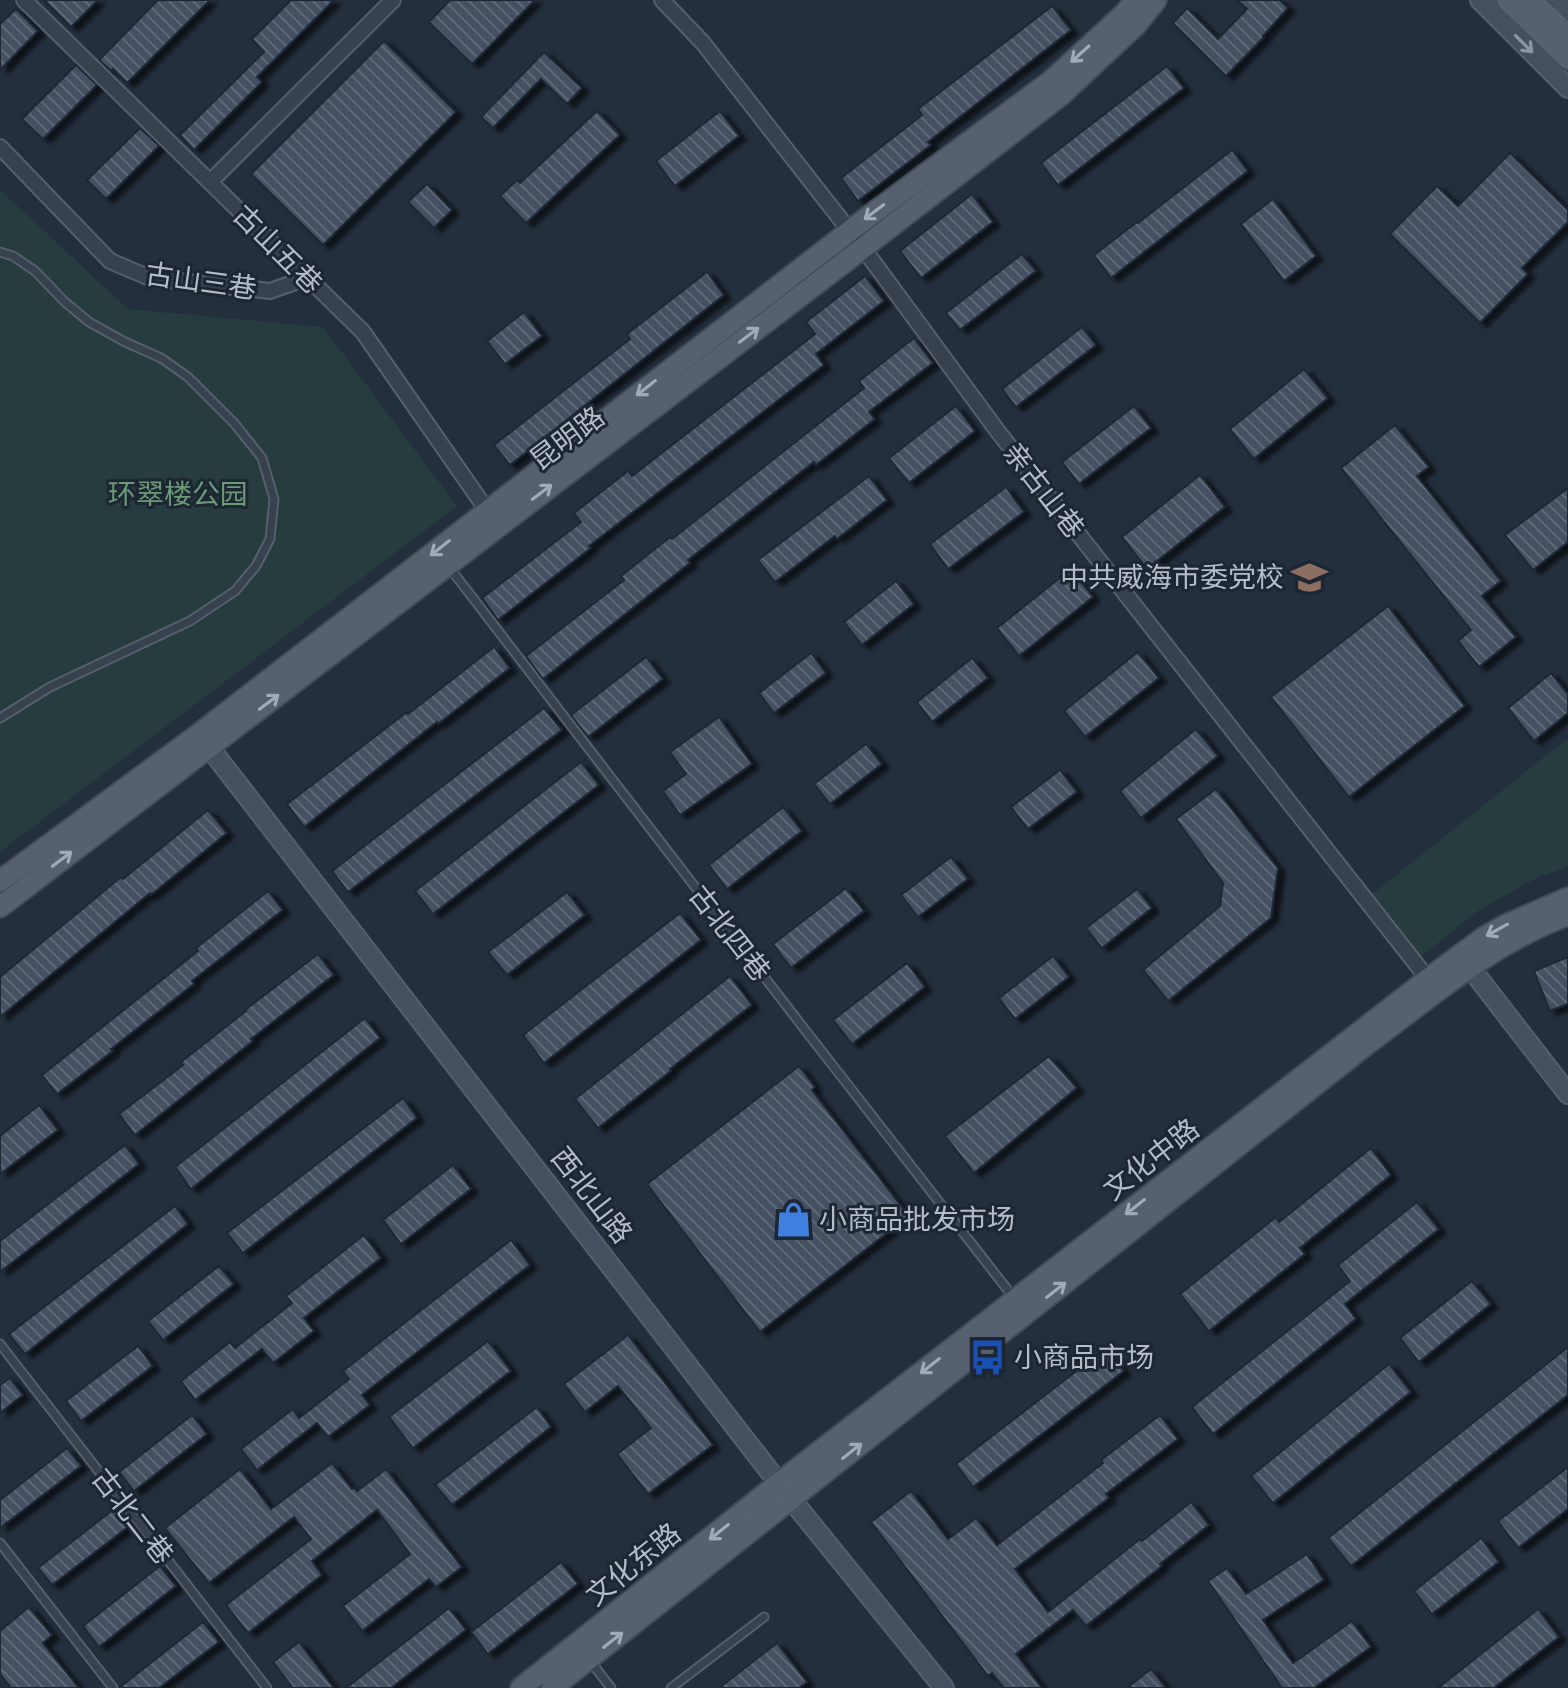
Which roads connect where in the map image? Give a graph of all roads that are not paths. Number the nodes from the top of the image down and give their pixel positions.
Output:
1 (24, 0) edge
2 (393, 0) edge
3 (662, 0) edge
4 (1136, 0) edge
5 (1156, 0) edge
6 (1480, 0) edge
7 (1507, 0) edge
8 (1532, 0) edge
9 (1560, 0) edge
10 (1568, 8) edge
11 (1568, 35) edge
12 (1568, 59) edge
13 (1568, 88) edge
14 (0, 147) edge
15 (210, 182) junction
16 (849, 231) junction
17 (863, 248) junction
18 (0, 252) edge
19 (307, 278) junction
20 (493, 518) junction
21 (448, 565) junction
22 (0, 718) edge
23 (204, 741) junction
24 (0, 881) edge
25 (1568, 898) edge
26 (0, 907) edge
27 (1568, 915) edge
28 (1465, 962) junction
29 (1428, 979) junction
30 (1568, 1094) edge
31 (1015, 1300) junction
32 (0, 1344) edge
33 (785, 1491) junction
34 (0, 1543) edge
35 (764, 1617) dead end
36 (589, 1659) junction
37 (113, 1688) edge
38 (267, 1688) edge
39 (521, 1688) edge
40 (552, 1688) edge
41 (611, 1688) edge
42 (671, 1688) edge
43 (944, 1688) edge

1 - 15 street, 古山五巷
2 - 15 street
3 - 16 street, 亲古山巷
4 -> 16 main road, 昆明路
5 - 17 main road, 昆明路
6 -> 13 main road
7 - 12 main road
8 - 11 main road
9 - 10 main road
14 - 19 street, 古山三巷
15 - 19 street, 古山五巷
16 - 17 street, 亲古山巷
16 -> 20 main road, 昆明路
20 -> 17 main road, 昆明路
17 - 29 street, 亲古山巷
18 - 22 lane
19 - 20 street, 古山五巷
20 - 21 main road, 昆明路
20 -> 23 main road, 昆明路
23 -> 21 main road, 昆明路
21 - 31 lane, 古北四巷
23 - 24 main road, 昆明路
26 -> 23 main road, 昆明路
23 - 33 main road, 西北山路
25 -> 28 main road, 文化中路
27 - 28 main road
28 - 29 main road, 文化中路
28 - 30 main road
33 -> 28 main road
29 -> 31 main road, 文化中路
31 -> 33 main road, 文化中路
32 - 38 lane, 古北二巷
36 -> 33 main road
33 -> 39 main road, 文化东路
33 - 43 main road, 西北山路
34 - 37 lane
35 - 42 lane
36 - 40 main road
36 - 41 lane

